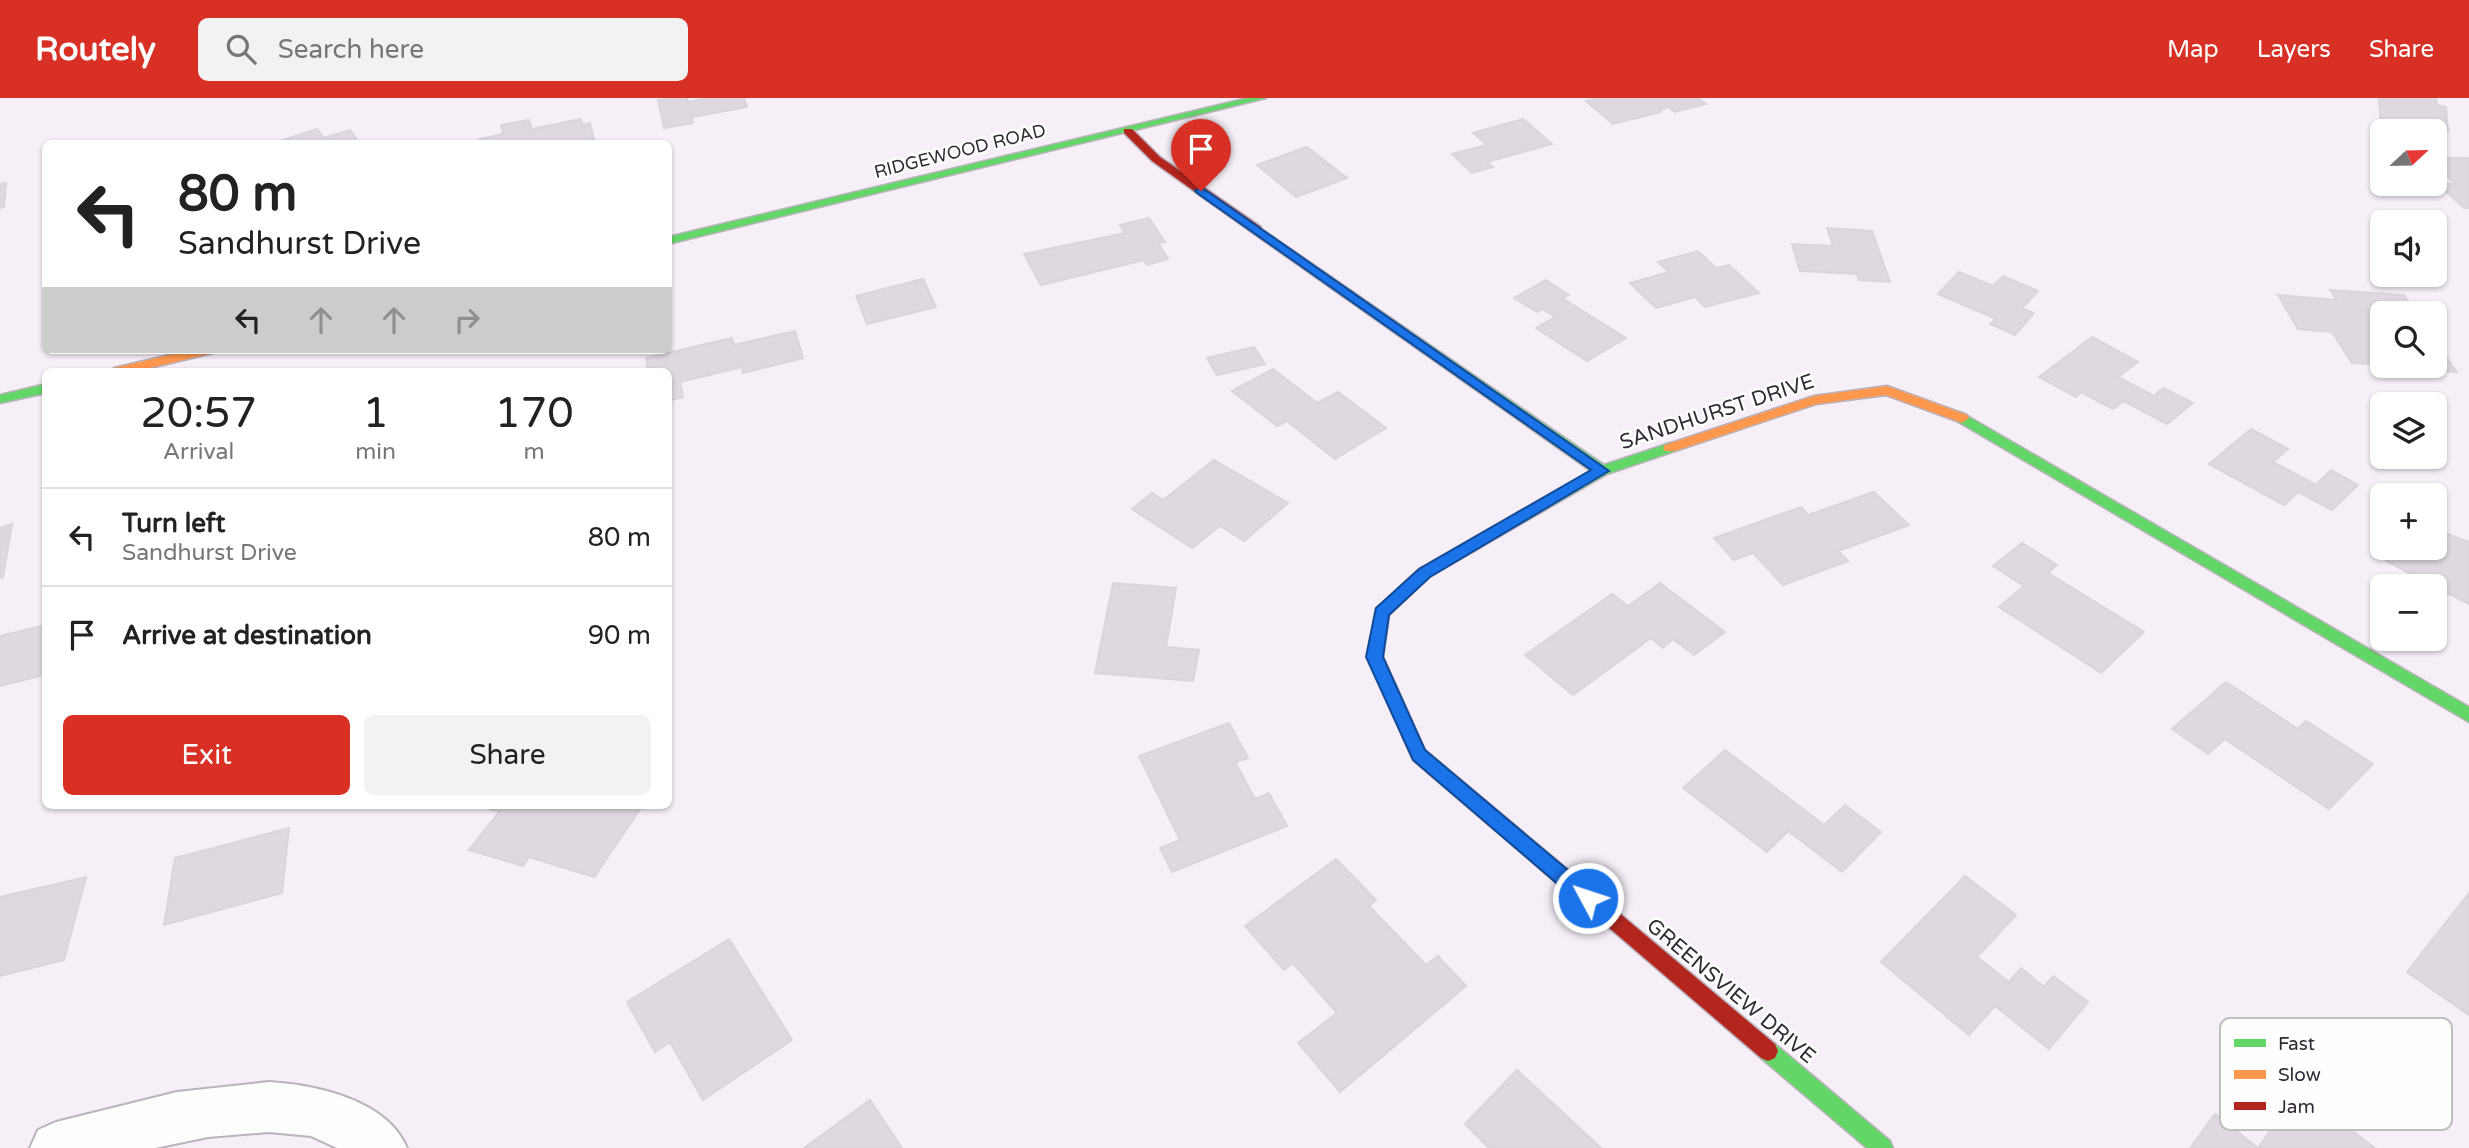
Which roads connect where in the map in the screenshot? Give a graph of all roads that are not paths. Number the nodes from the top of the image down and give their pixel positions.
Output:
1 (1261, 98) edge
2 (1128, 131) junction
3 (672, 240) edge
4 (191, 354) edge
5 (132, 368) edge
6 (42, 389) edge
7 (0, 399) edge
8 (1602, 471) junction
9 (2469, 715) edge
10 (56, 1148) edge
11 (381, 1148) edge
12 (1883, 1148) edge

1 - 2 street, RIDGEWOOD ROAD
2 - 3 street, RIDGEWOOD ROAD
2 - 8 street, SANDHURST DRIVE
4 - 5 street
6 - 7 street
8 - 9 street, SANDHURST DRIVE
8 - 12 street, GREENSVIEW DRIVE
10 - 11 street

